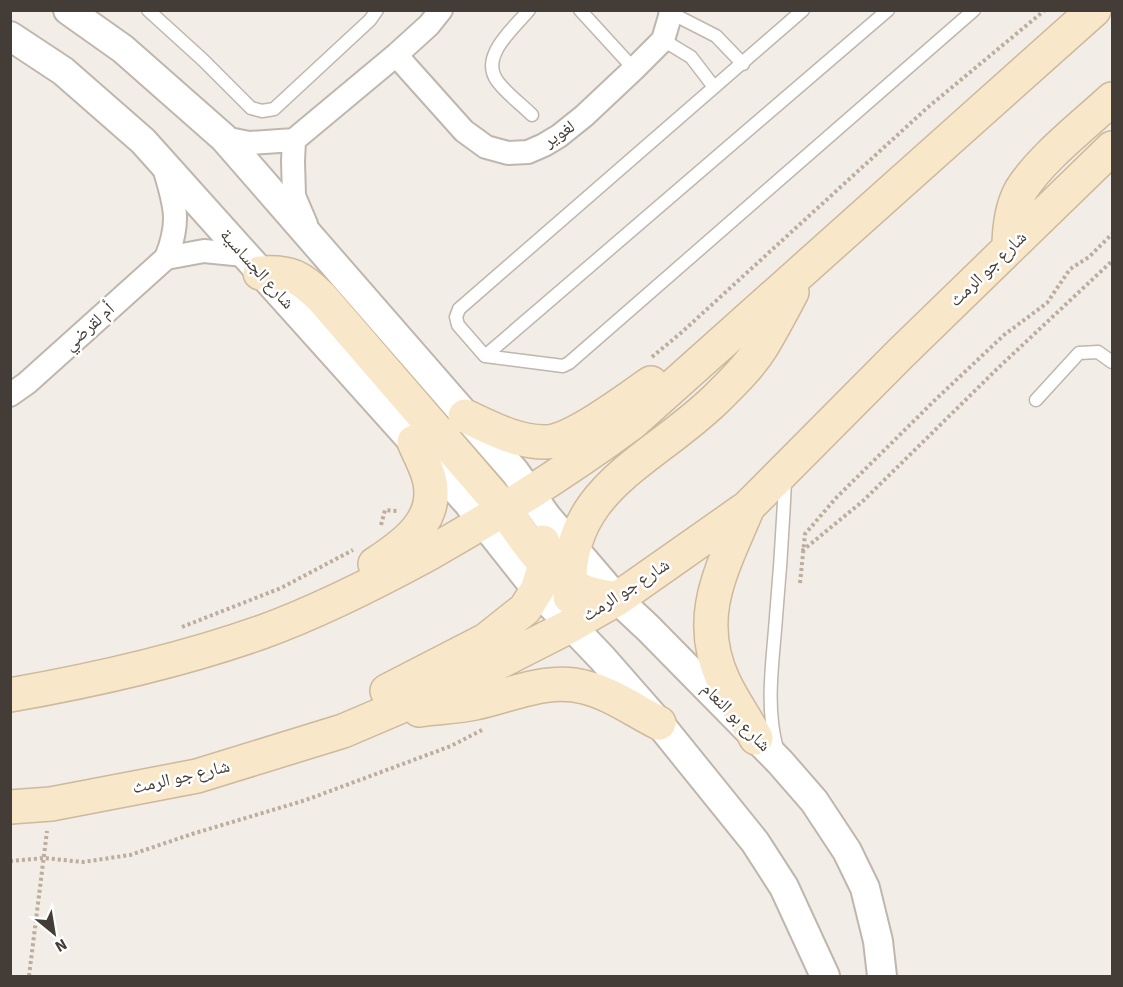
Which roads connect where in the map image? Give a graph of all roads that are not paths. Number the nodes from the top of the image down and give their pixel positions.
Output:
1 (68, 10) edge
2 (148, 10) edge
3 (377, 10) edge
4 (441, 10) edge
5 (529, 10) edge
6 (580, 10) edge
7 (803, 10) edge
8 (888, 10) edge
9 (974, 10) edge
10 (1094, 10) edge
11 (670, 12) edge
12 (10, 36) edge
13 (663, 40) junction
14 (396, 55) junction
15 (743, 64) junction
16 (634, 69) junction
17 (714, 87) junction
18 (1113, 99) edge
19 (532, 115) dead end
20 (224, 138) junction
21 (294, 140) junction
22 (1113, 148) edge
23 (164, 164) junction
24 (309, 234) junction
25 (1009, 248) junction
26 (166, 258) junction
27 (252, 264) junction
28 (804, 269) junction
29 (485, 356) junction
30 (701, 361) junction
31 (1113, 362) edge
32 (10, 395) edge
33 (1036, 400) dead end
34 (465, 416) junction
35 (414, 442) junction
36 (785, 468) junction
37 (748, 507) junction
38 (506, 509) junction
39 (556, 571) junction
40 (616, 599) junction
41 (338, 601) junction
42 (570, 626) junction
43 (10, 695) edge
44 (374, 719) junction
45 (659, 723) junction
46 (756, 738) junction
47 (269, 755) junction
48 (780, 762) junction
49 (10, 807) edge
50 (825, 976) edge
51 (882, 976) edge

1 - 20 street
2 - 3 lane
4 - 14 street
5 - 19 lane
6 - 16 lane
7 - 15 lane
8 - 29 lane
9 - 29 lane
10 - 28 main road
11 - 13 street, لغوير
11 - 15 lane
12 - 23 street, شارع الجساسية
13 - 16 street, لغوير
13 - 17 lane
14 - 16 street, لغوير
14 - 21 street
15 - 17 lane
17 - 29 lane
18 - 25 main road
20 - 21 street
20 - 24 street
21 - 24 street
22 - 25 main road, شارع جو الرمث
23 - 26 street, أم لقرضي
23 - 27 street, شارع الجساسية
24 - 34 street
25 - 36 main road, شارع جو الرمث
26 - 27 street
26 - 32 street, أم لقرضي
27 - 35 street, شارع الجساسية
27 - 38 main road
28 - 30 main road
28 - 39 main road
30 - 34 main road
30 - 38 main road
31 - 33 lane
34 - 38 street
35 - 38 street, شارع الجساسية
35 - 41 main road
36 - 37 main road, شارع جو الرمث
36 - 48 lane
37 - 40 main road, شارع جو الرمث
37 - 46 main road
38 - 39 main road
38 - 41 main road
39 - 40 main road
39 - 42 main road
39 - 47 main road
40 - 42 main road, شارع جو الرمث
40 - 46 street, شارع بو النعام
41 - 43 main road
42 - 44 main road, شارع جو الرمث
42 - 45 street
44 - 45 main road
44 - 47 main road, شارع جو الرمث
45 - 50 street
46 - 48 street, شارع بو النعام
47 - 49 main road, شارع جو الرمث
48 - 51 street, شارع بو النعام

